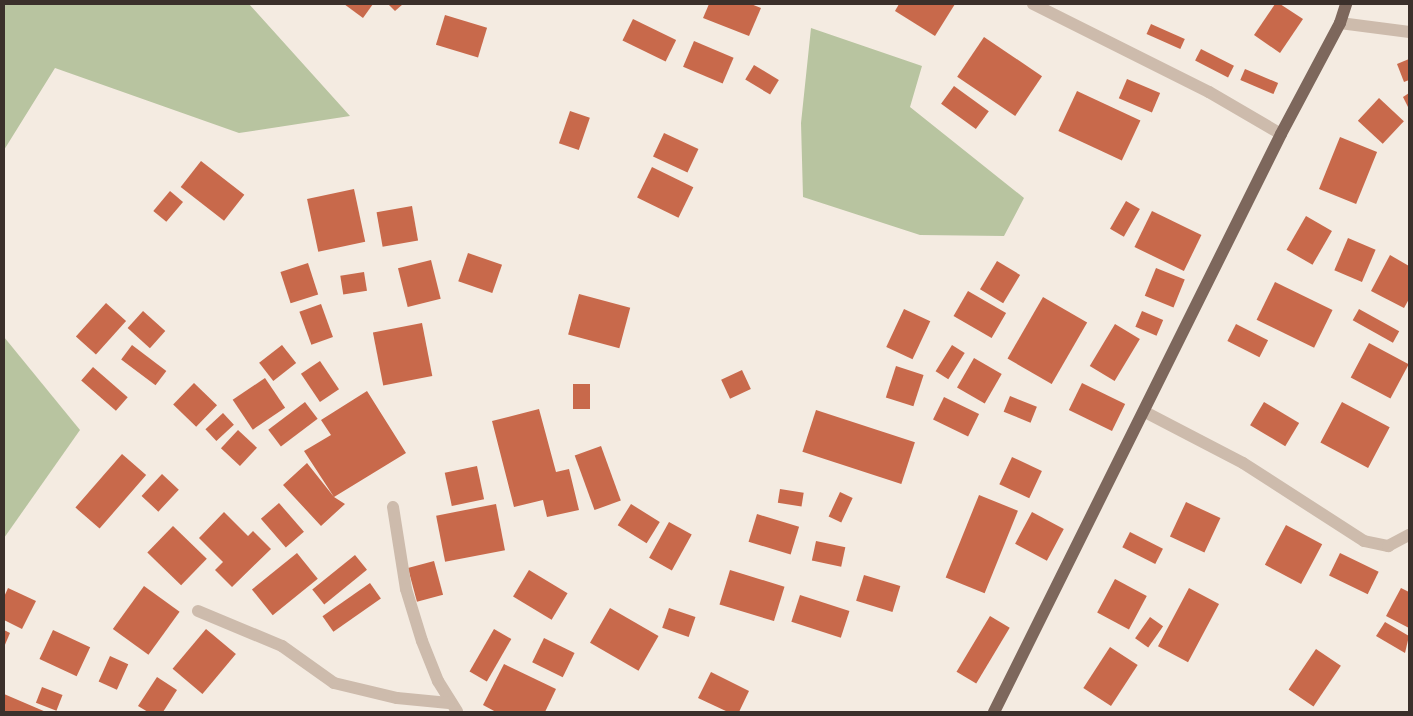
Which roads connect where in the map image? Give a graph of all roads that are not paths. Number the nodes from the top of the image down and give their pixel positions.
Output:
1 (1033, 4) edge
2 (1346, 4) edge
3 (1340, 23) junction
4 (1409, 32) edge
5 (1281, 134) junction
6 (1145, 412) junction
7 (392, 508) dead end
8 (1409, 535) edge
9 (198, 611) dead end
10 (453, 707) edge
11 (994, 712) edge

1 - 5 street
2 - 3 main road
3 - 4 street
3 - 5 main road
5 - 6 main road
6 - 8 street
6 - 11 main road
7 - 10 street
9 - 10 street

